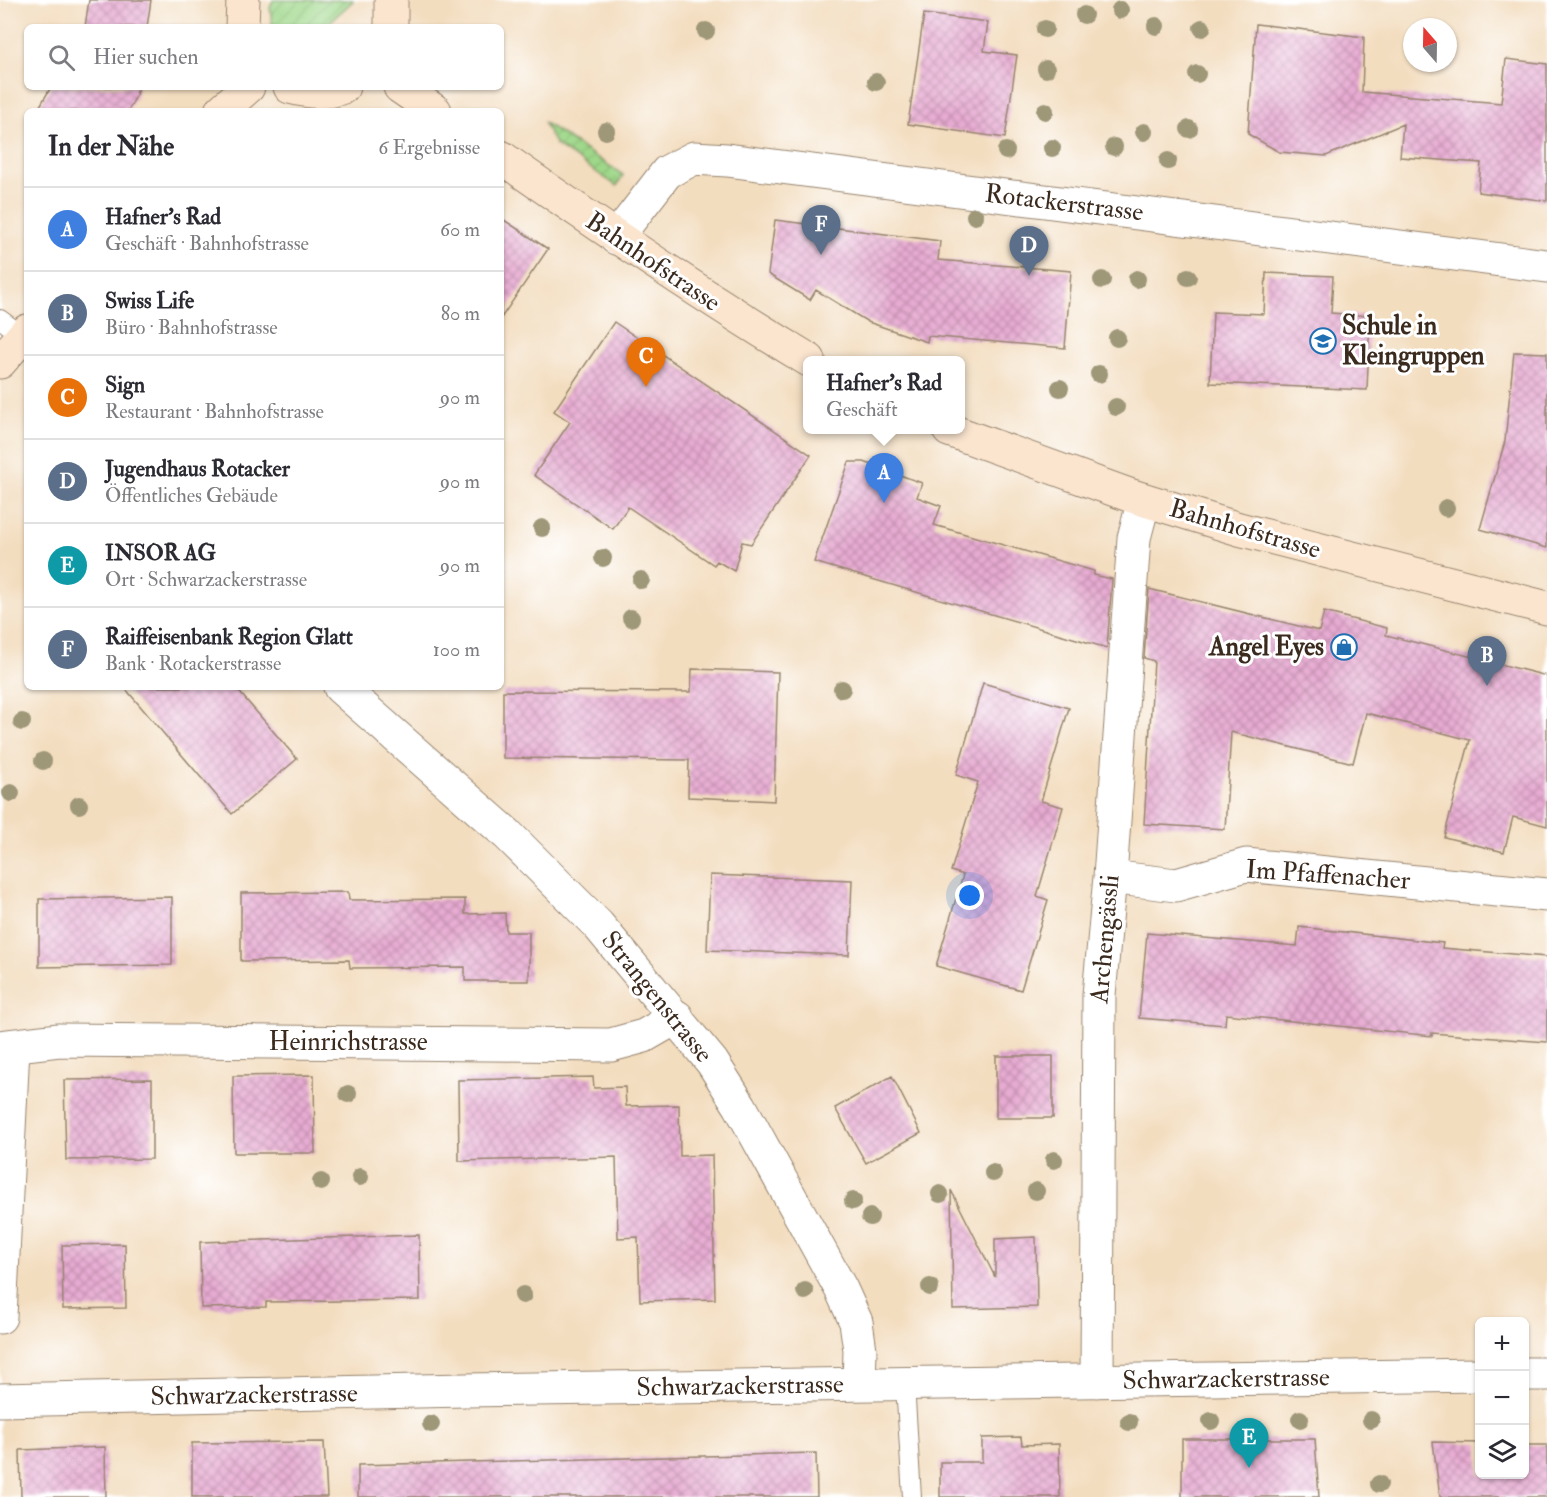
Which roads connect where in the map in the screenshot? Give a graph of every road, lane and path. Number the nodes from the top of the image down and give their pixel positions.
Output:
1 (243, 0) edge
2 (391, 0) edge
3 (242, 24) edge
4 (391, 24) edge
5 (245, 90) edge
6 (300, 90) edge
7 (334, 90) edge
8 (404, 90) edge
9 (224, 108) edge
10 (431, 108) edge
11 (504, 159) edge
12 (616, 238) junction
13 (1547, 266) edge
14 (19, 332) edge
15 (803, 356) edge
16 (0, 362) edge
17 (964, 434) edge
18 (1144, 500) junction
19 (1547, 608) edge
20 (343, 690) edge
21 (1110, 877) junction
22 (1547, 895) edge
23 (677, 1017) junction
24 (6, 1047) edge
25 (0, 1317) edge
26 (1529, 1374) edge
27 (1547, 1374) edge
28 (1475, 1375) edge
29 (1097, 1381) junction
30 (859, 1384) junction
31 (905, 1384) junction
32 (0, 1400) edge
33 (912, 1497) edge

1 - 3 street
2 - 4 street
5 - 9 street
6 - 7 street
8 - 10 street
11 - 12 street, Bahnhofstrasse
12 - 13 street, Rotackerstrasse
12 - 15 street, Bahnhofstrasse
14 - 16 street
17 - 18 street, Bahnhofstrasse
18 - 19 street, Bahnhofstrasse
18 - 21 street, Archengässli
20 - 23 street, Strangenstrasse
21 - 22 street, Im Pfaffenacher
21 - 29 street, Archengässli
23 - 24 street, Heinrichstrasse
23 - 30 street, Strangenstrasse
24 - 25 street, Heinrichstrasse
26 - 27 street
28 - 29 street, Schwarzackerstrasse
29 - 31 street, Schwarzackerstrasse
30 - 31 street, Schwarzackerstrasse
30 - 32 street, Schwarzackerstrasse
31 - 33 lane

